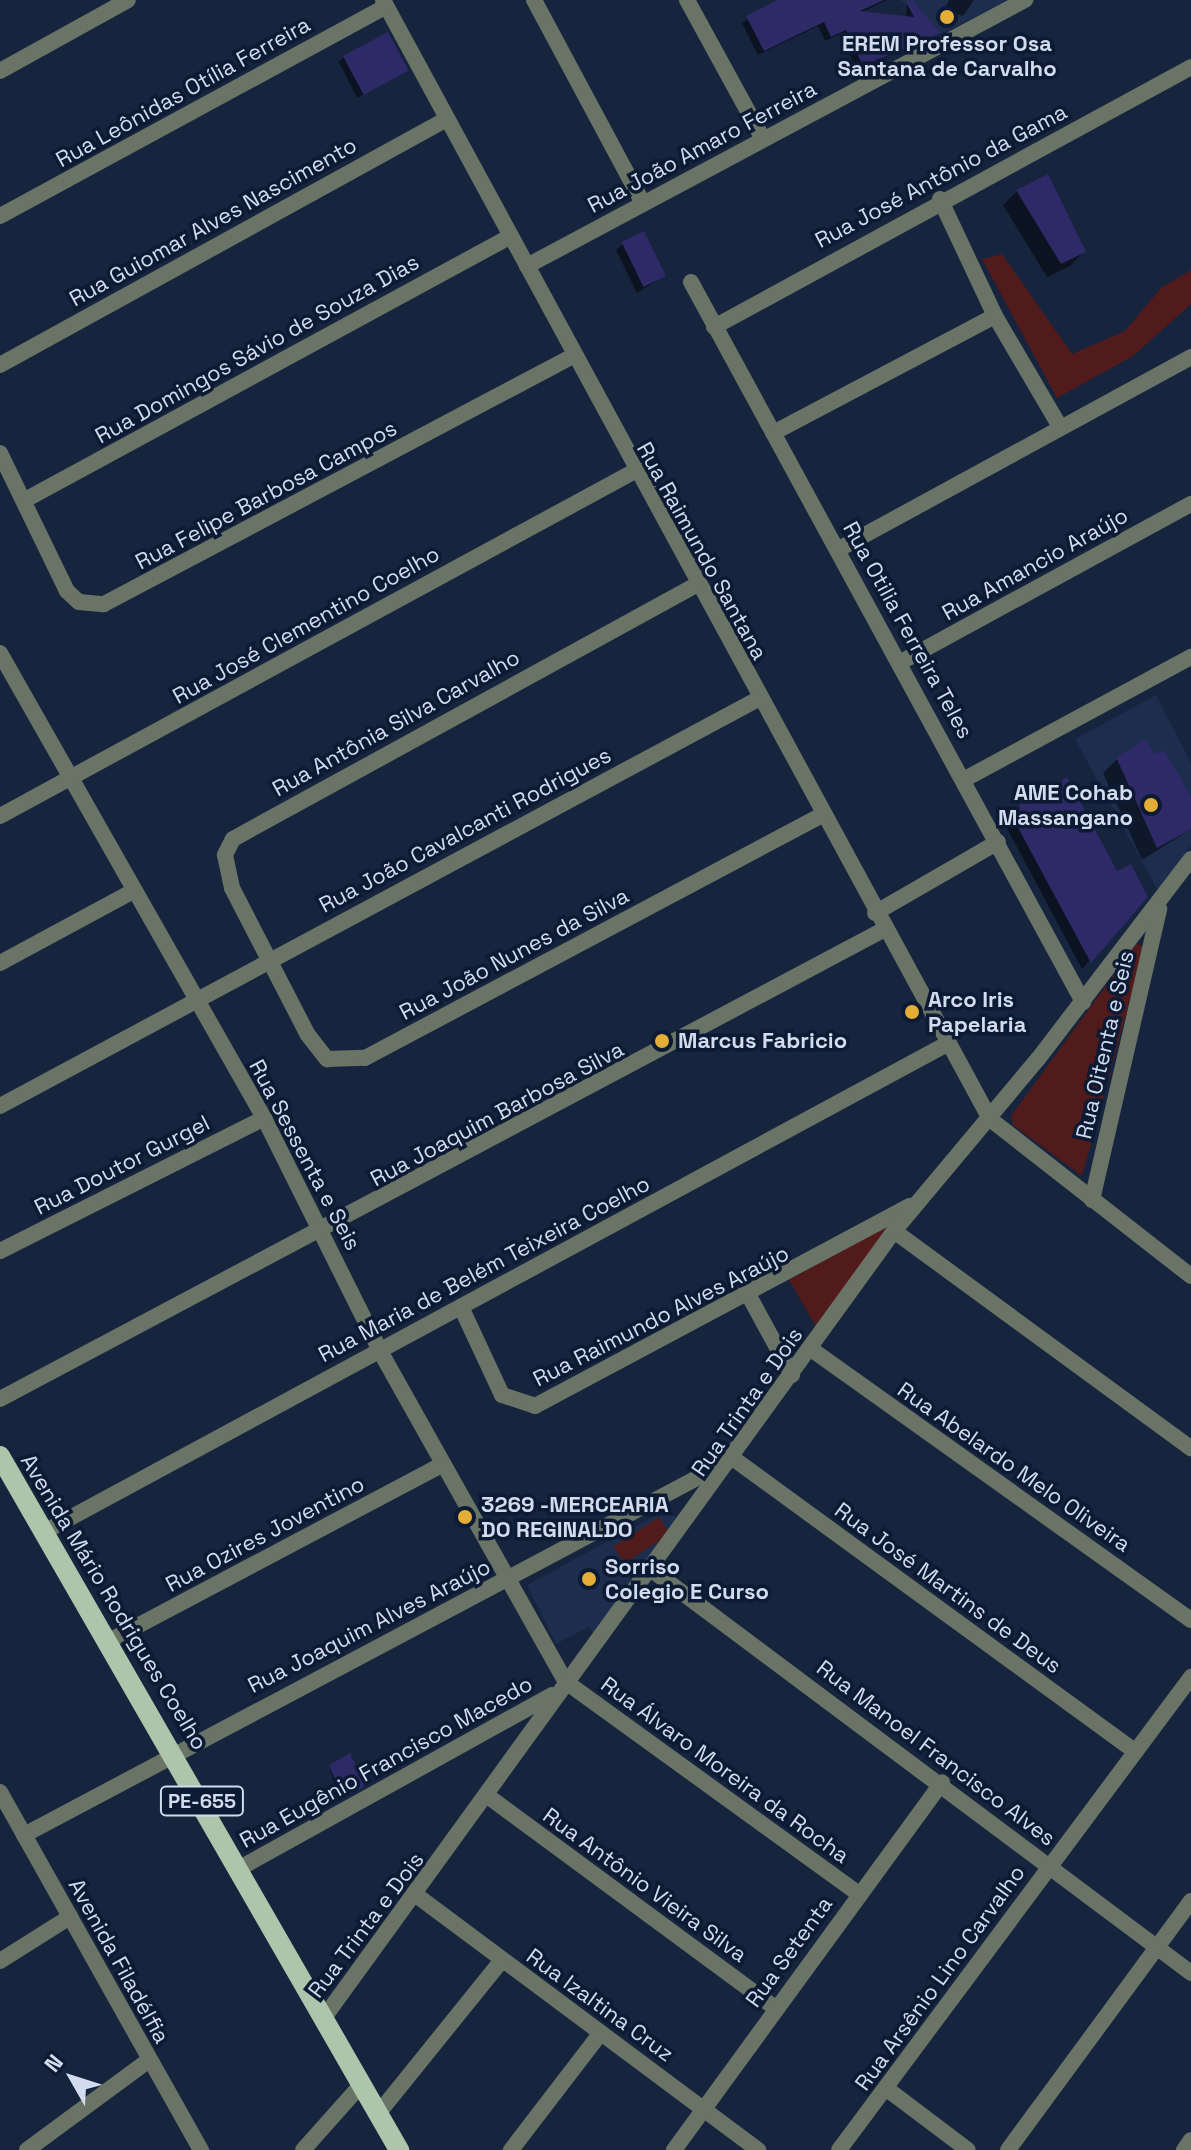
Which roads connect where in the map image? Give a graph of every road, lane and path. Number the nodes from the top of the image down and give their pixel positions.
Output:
1 (128, 0) edge
2 (534, 0) edge
3 (687, 0) edge
4 (1025, 0) edge
5 (385, 3) edge
6 (1191, 67) edge
7 (0, 71) edge
8 (447, 119) junction
9 (763, 139) junction
10 (940, 199) junction
11 (643, 203) junction
12 (0, 216) edge
13 (511, 236) junction
14 (527, 266) junction
15 (691, 282) dead end
16 (995, 316) junction
17 (714, 327) junction
18 (573, 356) junction
19 (1191, 357) edge
20 (0, 365) edge
21 (1060, 427) junction
22 (773, 433) junction
23 (0, 453) edge
24 (633, 472) junction
25 (25, 500) junction
26 (1191, 504) edge
27 (839, 549) junction
28 (696, 585) junction
29 (1191, 657) edge
30 (1, 658) edge
31 (901, 662) junction
32 (758, 699) junction
33 (71, 778) junction
34 (965, 779) junction
35 (822, 815) junction
36 (0, 816) edge
37 (998, 842) junction
38 (1191, 859) edge
39 (1185, 875) edge
40 (133, 891) junction
41 (1161, 900) junction
42 (875, 913) junction
43 (885, 929) junction
44 (272, 956) junction
45 (0, 963) edge
46 (1083, 1002) junction
47 (195, 1005) junction
48 (945, 1045) junction
49 (0, 1106) edge
50 (264, 1118) junction
51 (990, 1119) junction
52 (924, 1198) junction
53 (1092, 1200) junction
54 (894, 1231) junction
55 (323, 1232) junction
56 (0, 1251) edge
57 (1191, 1276) edge
58 (749, 1296) junction
59 (461, 1307) junction
60 (811, 1349) junction
61 (380, 1351) junction
62 (792, 1375) junction
63 (0, 1399) edge
64 (1191, 1448) edge
65 (0, 1456) edge
66 (734, 1459) junction
67 (442, 1465) junction
68 (44, 1532) junction
69 (652, 1570) junction
70 (504, 1581) junction
71 (1191, 1620) edge
72 (109, 1641) junction
73 (1191, 1677) edge
74 (560, 1688) junction
75 (175, 1750) junction
76 (1136, 1752) junction
77 (942, 1782) junction
78 (0, 1792) edge
79 (489, 1797) junction
80 (24, 1835) junction
81 (1049, 1867) junction
82 (238, 1869) junction
83 (859, 1894) junction
84 (416, 1895) junction
85 (1191, 1901) edge
86 (70, 1917) junction
87 (1157, 1948) junction
88 (502, 1960) junction
89 (0, 1961) edge
90 (1191, 1973) edge
91 (775, 2008) junction
92 (323, 2019) junction
93 (600, 2034) junction
94 (149, 2060) junction
95 (361, 2085) junction
96 (887, 2089) junction
97 (704, 2109) junction
98 (377, 2115) junction
99 (1191, 2140) edge
100 (27, 2150) edge
101 (201, 2150) edge
102 (303, 2150) edge
103 (399, 2150) edge
104 (511, 2150) edge
105 (674, 2150) edge
106 (758, 2150) edge
107 (839, 2150) edge
108 (968, 2150) edge
109 (1008, 2150) edge
110 (1184, 2150) edge

1 - 7 street
2 - 11 street
3 - 9 street
4 - 9 street, Rua João Amaro Ferreira
5 - 8 street, Rua Raimundo Santana
5 - 12 street, Rua Leônidas Otília Ferreira
6 - 10 street, Rua José Antônio da Gama
8 - 13 street, Rua Raimundo Santana
8 - 20 street, Rua Guiomar Alves Nascimento
9 - 11 street, Rua João Amaro Ferreira
10 - 16 street
10 - 17 street, Rua José Antônio da Gama
11 - 14 street, Rua João Amaro Ferreira
13 - 14 street, Rua Raimundo Santana
13 - 25 street, Rua Domingos Sávio de Souza Dias
14 - 18 street, Rua Raimundo Santana
15 - 17 street, Rua Otilia Ferreira Teles
16 - 21 street
16 - 22 street
17 - 22 street, Rua Otilia Ferreira Teles
18 - 24 street, Rua Raimundo Santana
18 - 25 street, Rua Felipe Barbosa Campos
19 - 21 street
21 - 27 street
22 - 27 street, Rua Otilia Ferreira Teles
23 - 25 street, Rua Felipe Barbosa Campos
24 - 28 street, Rua Raimundo Santana
24 - 33 street, Rua José Clementino Coelho
26 - 31 street, Rua Amancio Araújo
27 - 31 street, Rua Otilia Ferreira Teles
28 - 32 street, Rua Raimundo Santana
28 - 44 street, Rua Antônia Silva Carvalho
29 - 34 street
30 - 33 street, Rua Sessenta e Seis
31 - 34 street, Rua Otilia Ferreira Teles
32 - 35 street, Rua Raimundo Santana
32 - 44 street, Rua João Cavalcanti Rodrigues
33 - 36 street, Rua José Clementino Coelho
33 - 40 street, Rua Sessenta e Seis
34 - 37 street, Rua Otilia Ferreira Teles
35 - 42 street, Rua Raimundo Santana
35 - 44 street, Rua João Nunes da Silva
37 - 42 street
37 - 46 street, Rua Otilia Ferreira Teles
38 - 39 street, Rua Trinta e Dois
39 - 41 street, Rua Trinta e Dois
40 - 45 street
40 - 47 street, Rua Sessenta e Seis
41 - 46 street, Rua Trinta e Dois
41 - 53 street, Rua Oitenta e Seis
42 - 43 street, Rua Raimundo Santana
43 - 48 street, Rua Raimundo Santana
43 - 55 street, Rua Joaquim Barbosa Silva
44 - 47 street, Rua João Cavalcanti Rodrigues
46 - 51 street, Rua Trinta e Dois
47 - 49 street, Rua João Cavalcanti Rodrigues
47 - 50 street, Rua Sessenta e Seis
48 - 51 street, Rua Raimundo Santana
48 - 59 street, Rua Maria de Belém Teixeira Coelho
50 - 55 street, Rua Sessenta e Seis
50 - 56 street, Rua Doutor Gurgel
51 - 52 street, Rua Trinta e Dois
51 - 53 street
52 - 54 street, Rua Trinta e Dois
52 - 58 street, Rua Raimundo Alves Araújo
53 - 57 street
54 - 60 street, Rua Trinta e Dois
54 - 64 street
55 - 61 street, Rua Sessenta e Seis
55 - 63 street, Rua Joaquim Barbosa Silva
58 - 59 street, Rua Raimundo Alves Araújo
58 - 62 street
59 - 61 street, Rua Maria de Belém Teixeira Coelho
60 - 62 street, Rua Trinta e Dois
60 - 71 street, Rua Abelardo Melo Oliveira
61 - 67 street, Rua Sessenta e Seis
61 - 68 street, Rua Maria de Belém Teixeira Coelho
62 - 66 street, Rua Trinta e Dois
65 - 68 main road, Avenida Mário Rodrigues Coelho / PE-655
66 - 69 street, Rua Trinta e Dois
66 - 70 street, Rua Joaquim Alves Araújo
66 - 76 street, Rua José Martins de Deus
67 - 70 street, Rua Sessenta e Seis
67 - 72 street, Rua Ozires Joventino
68 - 72 main road, Avenida Mário Rodrigues Coelho / PE-655
69 - 74 street, Rua Trinta e Dois
69 - 77 street, Rua Manoel Francisco Alves
70 - 74 street, Rua Sessenta e Seis
70 - 75 street, Rua Joaquim Alves Araújo
72 - 75 main road, Avenida Mário Rodrigues Coelho / PE-655
73 - 76 street, Rua Arsênio Lino Carvalho
74 - 79 street, Rua Trinta e Dois
74 - 82 street, Rua Eugênio Francisco Macedo
74 - 83 street, Rua Álvaro Moreira da Rocha
75 - 80 street, Rua Joaquim Alves Araújo
75 - 82 main road, Avenida Mário Rodrigues Coelho / PE-655
76 - 81 street, Rua Arsênio Lino Carvalho
77 - 81 street, Rua Manoel Francisco Alves
77 - 83 street, Rua Setenta
78 - 80 street, Avenida Filadélfia
79 - 84 street, Rua Trinta e Dois
79 - 91 street, Rua Antônio Vieira Silva
80 - 86 street, Avenida Filadélfia
81 - 87 street, Rua Manoel Francisco Alves
81 - 96 street, Rua Arsênio Lino Carvalho
82 - 92 main road, Avenida Mário Rodrigues Coelho / PE-655
83 - 91 street, Rua Setenta
84 - 88 street, Rua Izaltina Cruz
84 - 92 street, Rua Trinta e Dois
85 - 87 street
86 - 89 street
86 - 94 street, Avenida Filadélfia
87 - 90 street, Rua Manoel Francisco Alves
87 - 109 street
88 - 93 street, Rua Izaltina Cruz
88 - 98 street
91 - 97 street, Rua Setenta
92 - 95 main road, Avenida Mário Rodrigues Coelho / PE-655
93 - 97 street, Rua Izaltina Cruz
93 - 104 street
94 - 100 street
94 - 101 street, Avenida Filadélfia
95 - 98 main road, Avenida Mário Rodrigues Coelho / PE-655
95 - 102 street
96 - 107 street, Rua Arsênio Lino Carvalho
96 - 108 street
97 - 105 street, Rua Setenta
97 - 106 street, Rua Izaltina Cruz
98 - 103 main road, Avenida Mário Rodrigues Coelho / PE-655
99 - 110 street

